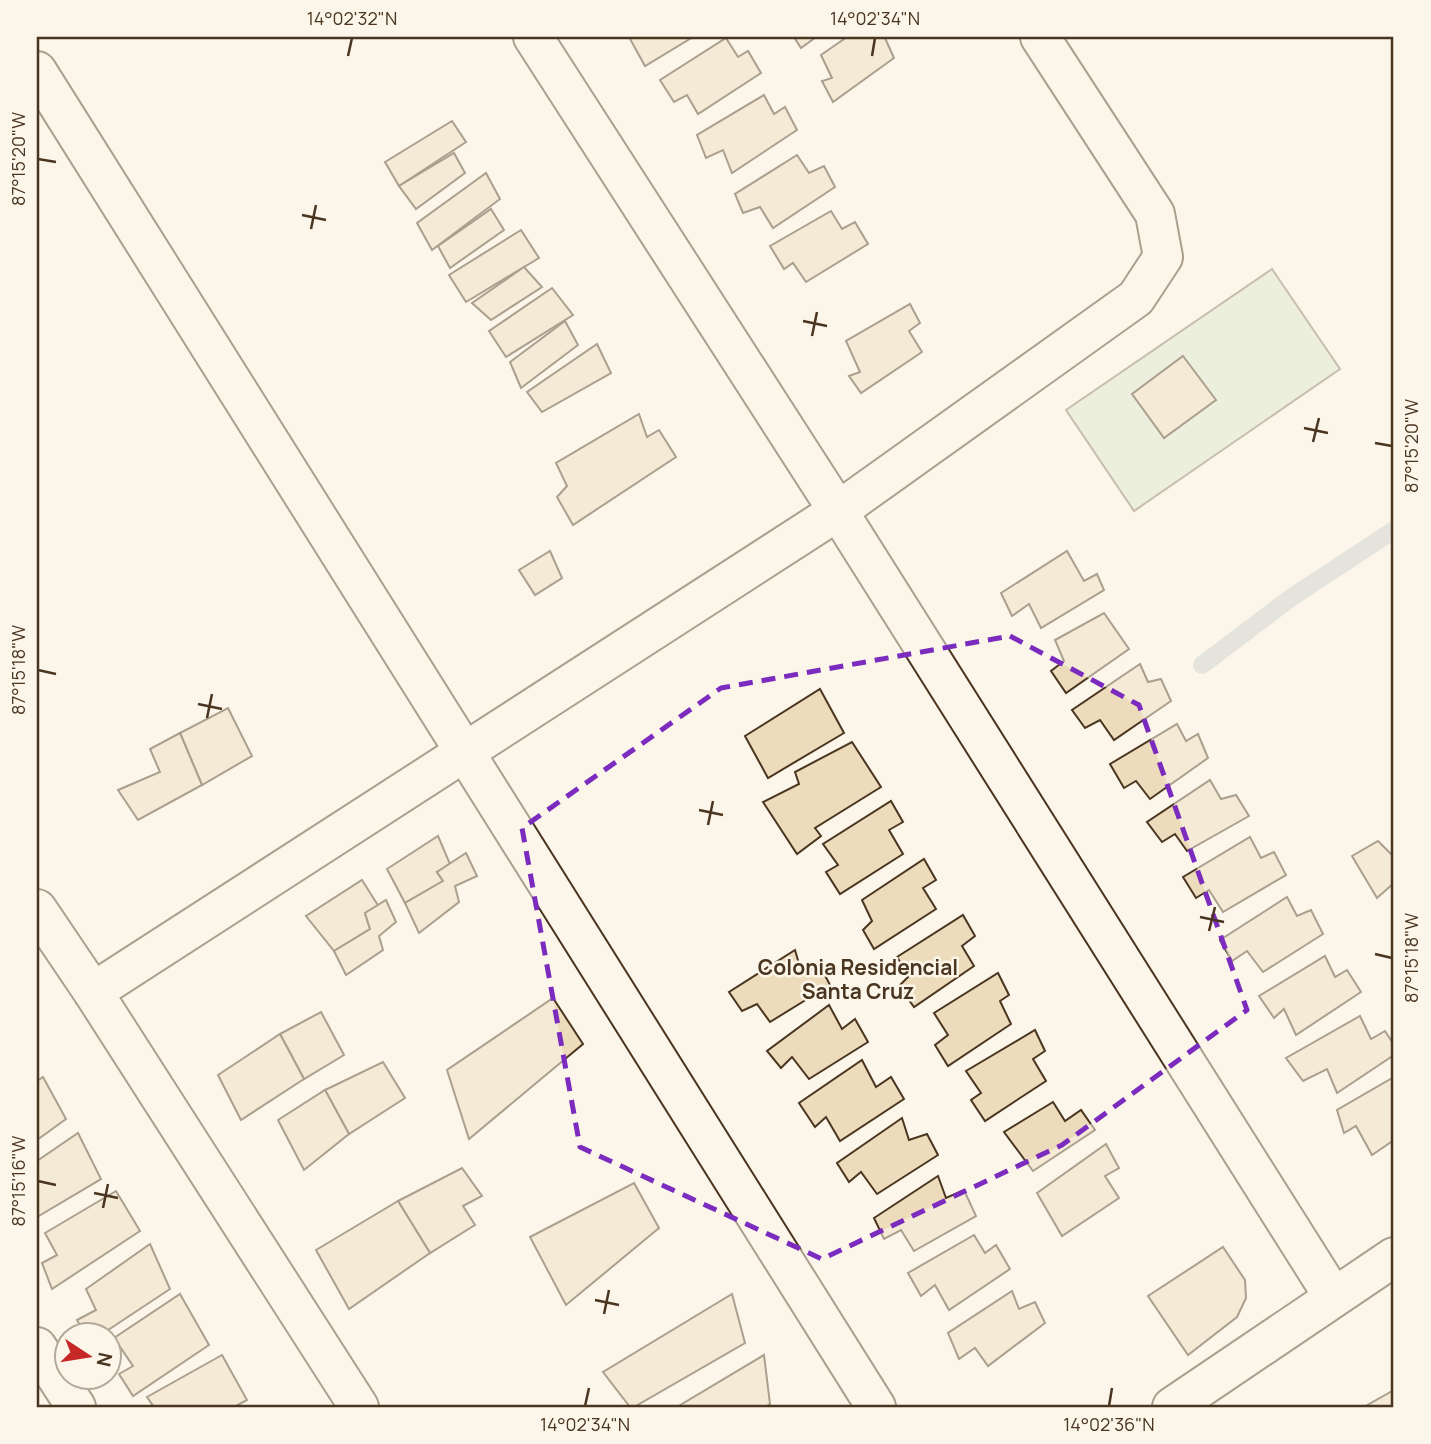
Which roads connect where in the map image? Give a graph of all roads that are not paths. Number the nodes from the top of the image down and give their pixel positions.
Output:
1 (533, 37) edge
2 (1040, 37) edge
3 (37, 71) edge
4 (838, 511) junction
5 (466, 752) junction
6 (37, 909) edge
7 (93, 992) junction
8 (1394, 1256) edge
9 (1333, 1296) junction
10 (37, 1347) edge
11 (76, 1407) edge
12 (359, 1407) edge
13 (876, 1407) edge
14 (1172, 1407) edge

1 - 4 street
2 - 4 street
3 - 5 street
4 - 5 street
4 - 9 street
5 - 7 street
5 - 13 street
6 - 7 street
7 - 12 street
8 - 9 street
9 - 14 street
10 - 11 street

